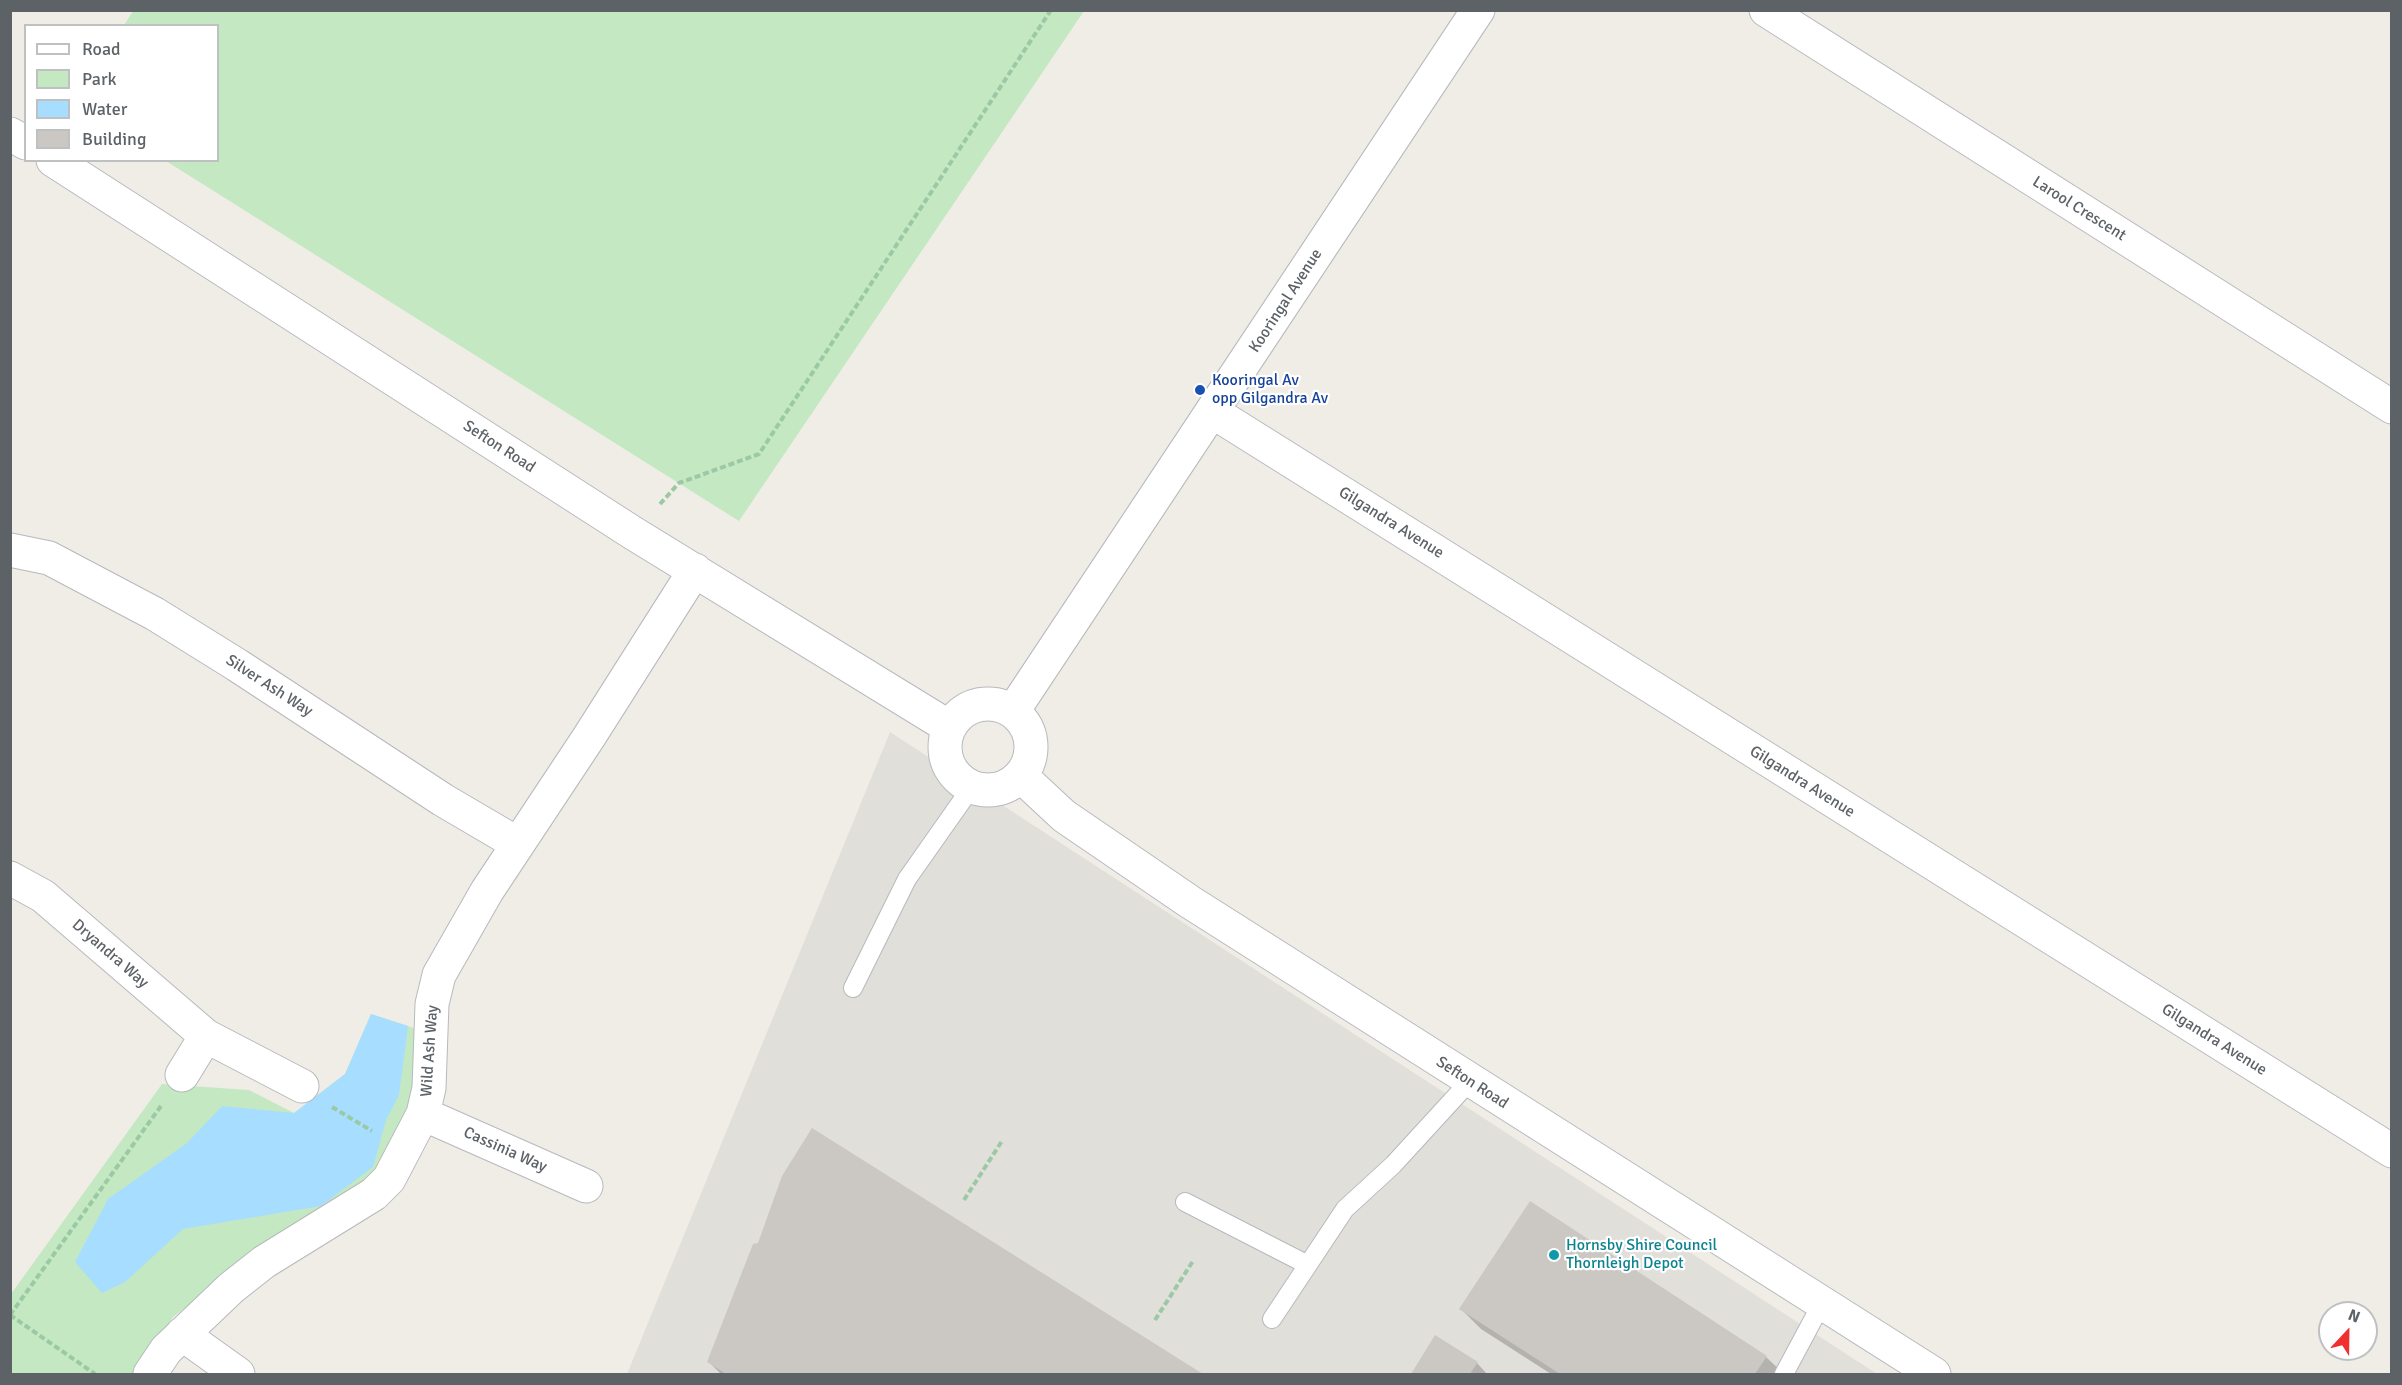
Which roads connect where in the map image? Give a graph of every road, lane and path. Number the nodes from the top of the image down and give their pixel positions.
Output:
1 (1051, 10) edge
2 (1478, 10) edge
3 (1766, 10) edge
4 (10, 134) edge
5 (24, 142) edge
6 (56, 162) edge
7 (2391, 407) edge
8 (1213, 412) junction
9 (633, 533) junction
10 (10, 550) edge
11 (695, 570) junction
12 (1013, 711) junction
13 (949, 727) junction
14 (1021, 776) junction
15 (971, 788) junction
16 (518, 844) junction
17 (10, 878) edge
18 (853, 988) dead end
19 (206, 1036) junction
20 (182, 1075) joint
21 (1470, 1081) junction
22 (302, 1086) joint
23 (423, 1114) junction
24 (378, 1134) dead end
25 (1002, 1141) dead end
26 (2391, 1151) edge
27 (586, 1186) dead end
28 (964, 1200) dead end
29 (1185, 1202) dead end
30 (1193, 1261) dead end
31 (1308, 1265) junction
32 (1822, 1303) junction
33 (10, 1315) edge
34 (1272, 1319) dead end
35 (1155, 1320) dead end
36 (182, 1334) junction
37 (95, 1374) edge
38 (150, 1374) edge
39 (238, 1374) edge
40 (1784, 1374) edge
41 (1934, 1374) edge

1 - 9 path
2 - 8 street, Kooringal Avenue
3 - 7 street, Larool Crescent
4 - 5 street
6 - 9 street, Sefton Road
8 - 12 street, Kooringal Avenue
8 - 26 street, Gilgandra Avenue
9 - 11 street, Sefton Road
10 - 16 street, Silver Ash Way
11 - 13 street, Sefton Road
11 - 16 street, Wild Ash Way
12 - 13 street
12 - 14 street
13 - 15 street
14 - 15 street
14 - 21 street, Sefton Road
15 - 18 lane
16 - 23 street, Wild Ash Way
17 - 19 street, Dryandra Way
19 - 20 street
19 - 22 street, Dryandra Way
20 - 33 path
21 - 31 lane
21 - 32 street, Sefton Road
22 - 24 path
23 - 27 street, Cassinia Way
23 - 36 street, Wild Ash Way
25 - 28 path
29 - 31 lane
30 - 35 path
31 - 34 lane
32 - 40 lane
32 - 41 street, Sefton Road
33 - 37 path
36 - 38 street, Wild Ash Way
36 - 39 street

